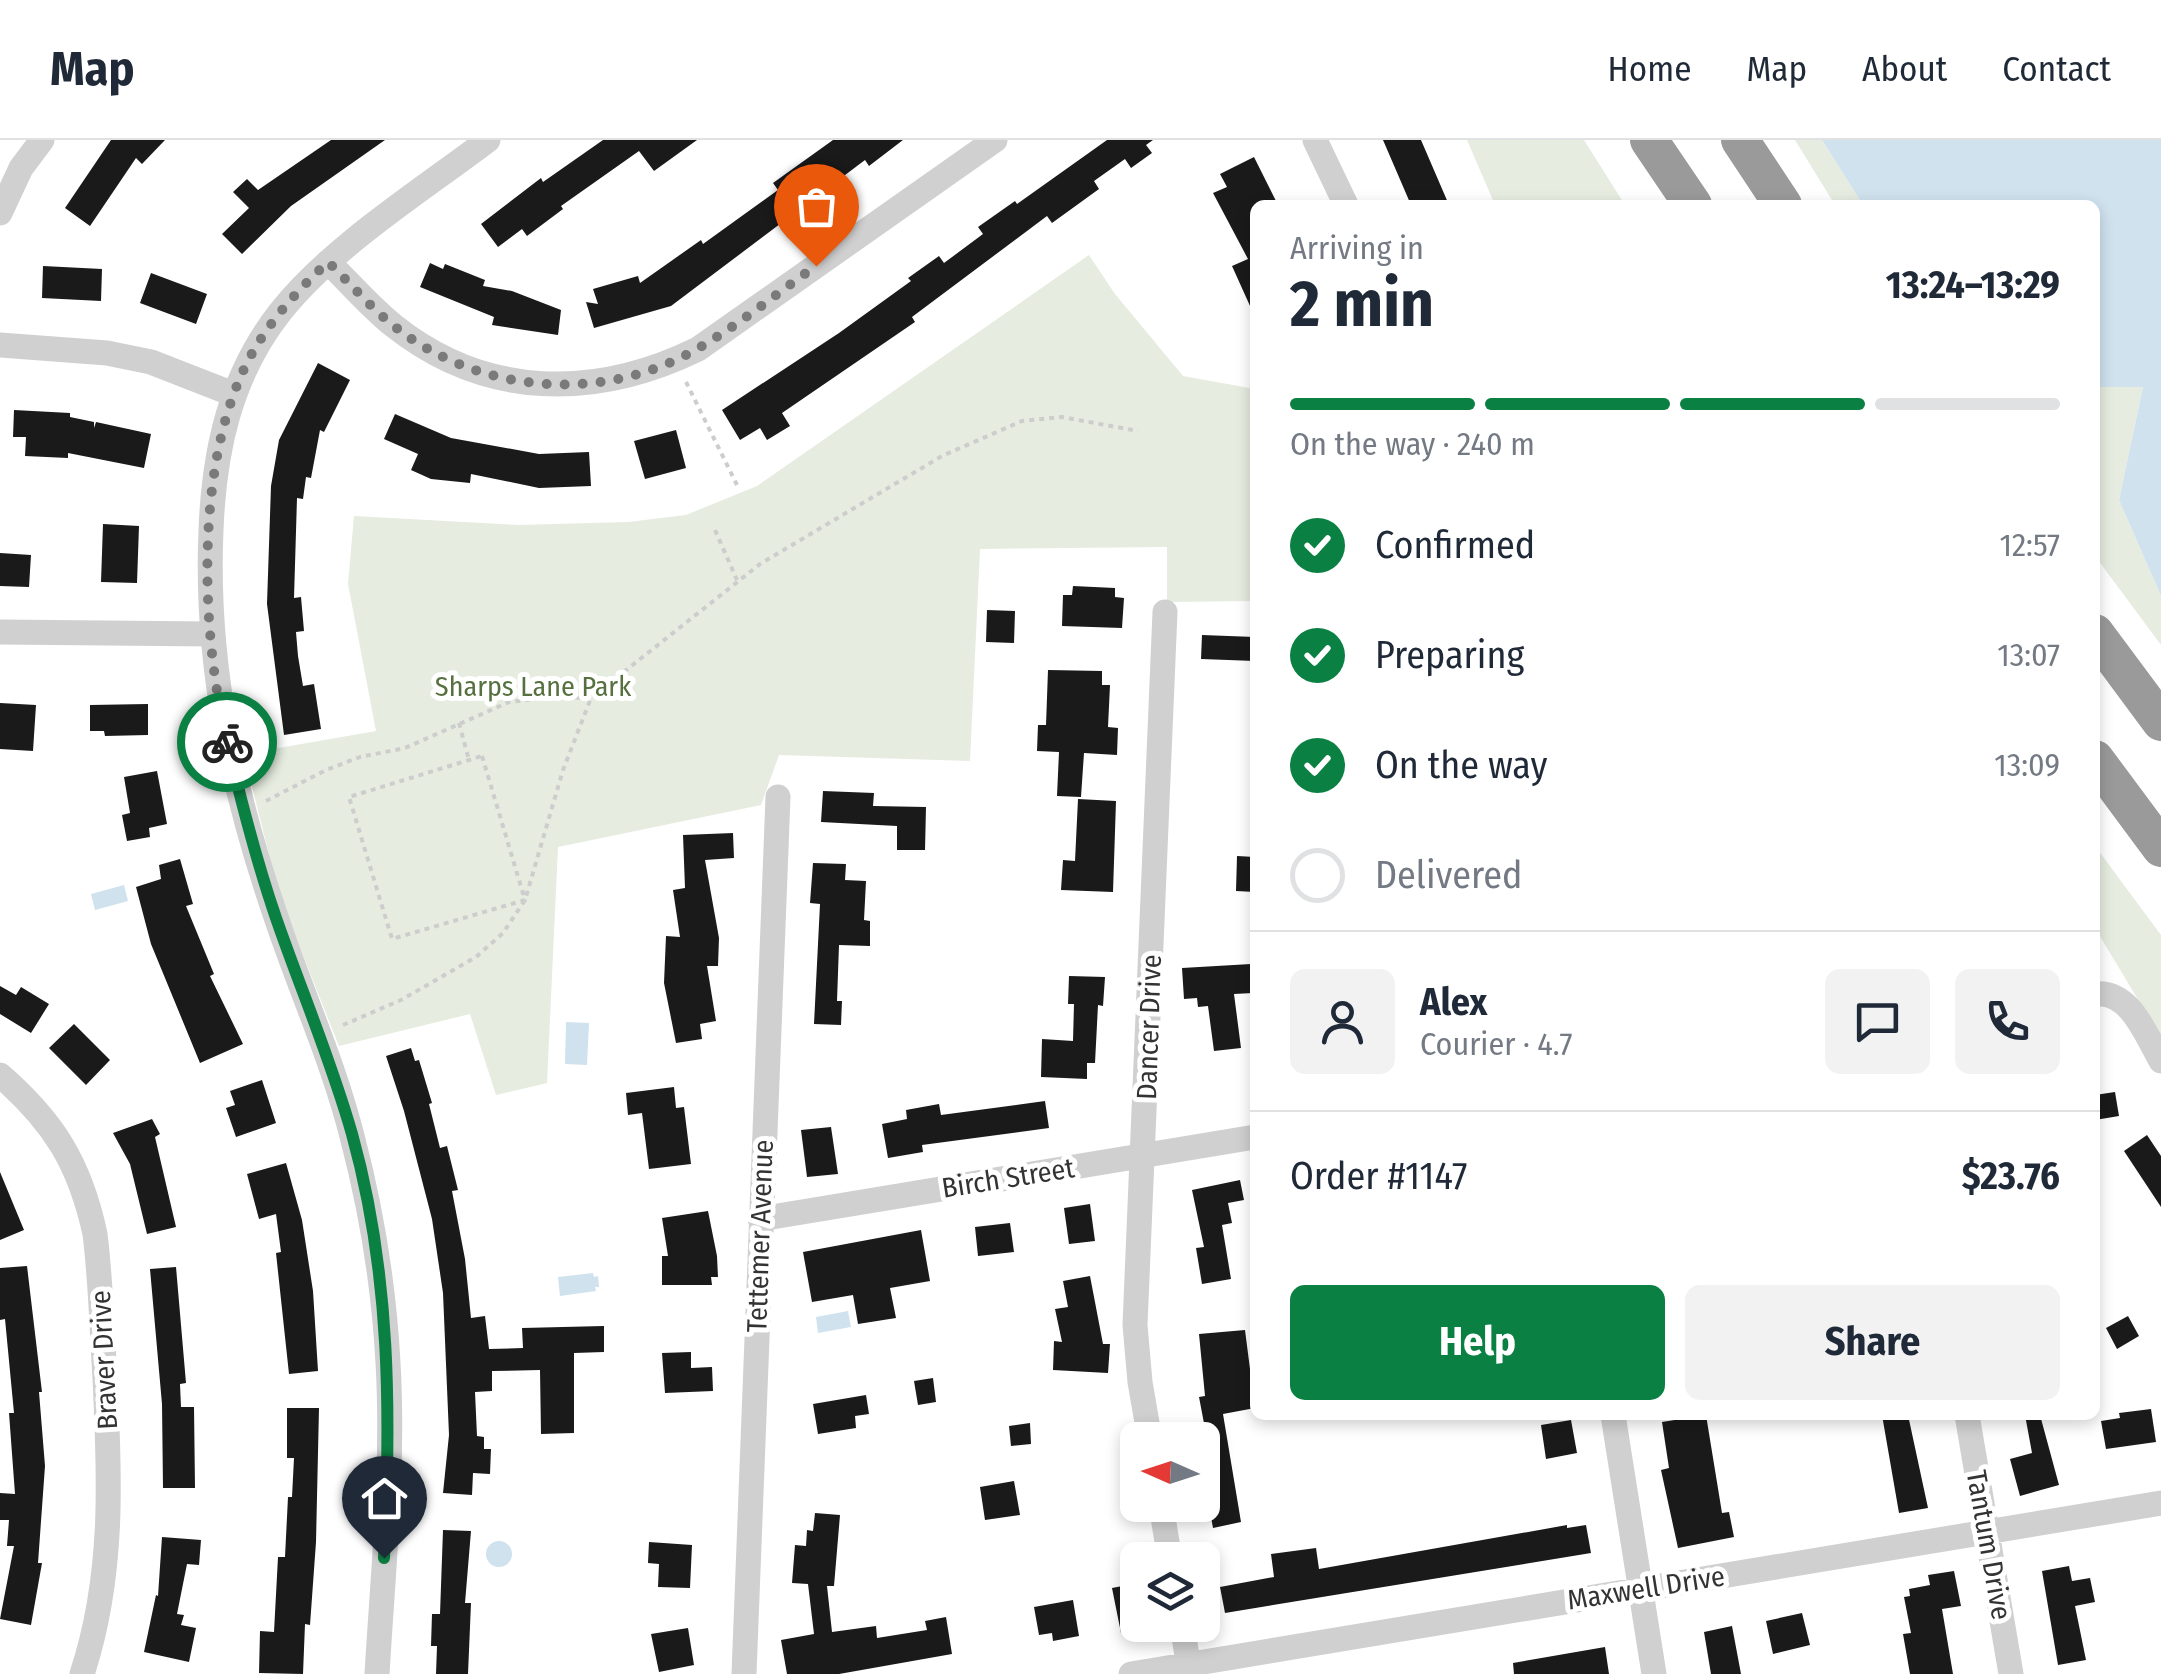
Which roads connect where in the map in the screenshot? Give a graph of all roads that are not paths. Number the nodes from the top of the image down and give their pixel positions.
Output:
1 (42, 140) edge
2 (488, 140) edge
3 (995, 140) edge
4 (1315, 140) edge
5 (1649, 140) edge
6 (1740, 140) edge
7 (1344, 200) edge
8 (1690, 200) edge
9 (1781, 200) edge
10 (0, 213) edge
11 (328, 262) junction
12 (0, 345) edge
13 (234, 394) junction
14 (1164, 612) dead end
15 (0, 632) edge
16 (210, 634) junction
17 (2100, 640) edge
18 (2161, 722) edge
19 (2100, 767) edge
20 (778, 797) dead end
21 (2161, 848) edge
22 (2100, 994) edge
23 (2161, 1061) edge
24 (0, 1075) edge
25 (1250, 1138) edge
26 (1144, 1156) junction
27 (760, 1219) junction
28 (1614, 1420) edge
29 (1968, 1420) edge
30 (1147, 1422) edge
31 (2161, 1504) edge
32 (1986, 1532) junction
33 (1641, 1588) junction
34 (1185, 1642) edge
35 (1189, 1669) edge
36 (82, 1674) edge
37 (378, 1674) edge
38 (744, 1674) edge
39 (1132, 1674) edge
40 (1654, 1674) edge
41 (2011, 1674) edge

1 - 10 street
2 - 11 street
3 - 11 street
4 - 7 street
5 - 8 highway
6 - 9 highway
11 - 13 street
12 - 13 street
13 - 16 street
14 - 26 street, Dancer Drive
15 - 16 street
16 - 37 street
17 - 18 highway
19 - 21 highway
20 - 27 street, Tettemer Avenue
22 - 23 street
24 - 36 street, Braver Drive
25 - 26 street, Birch Street
26 - 27 street, Birch Street
26 - 30 street, Dancer Drive
27 - 38 street, Tettemer Avenue
28 - 33 street
29 - 32 street, Tantum Drive
31 - 32 street, Maxwell Drive
32 - 33 street, Maxwell Drive
32 - 41 street, Tantum Drive
33 - 35 street, Maxwell Drive
33 - 40 street
34 - 35 street
35 - 39 street, Maxwell Drive

